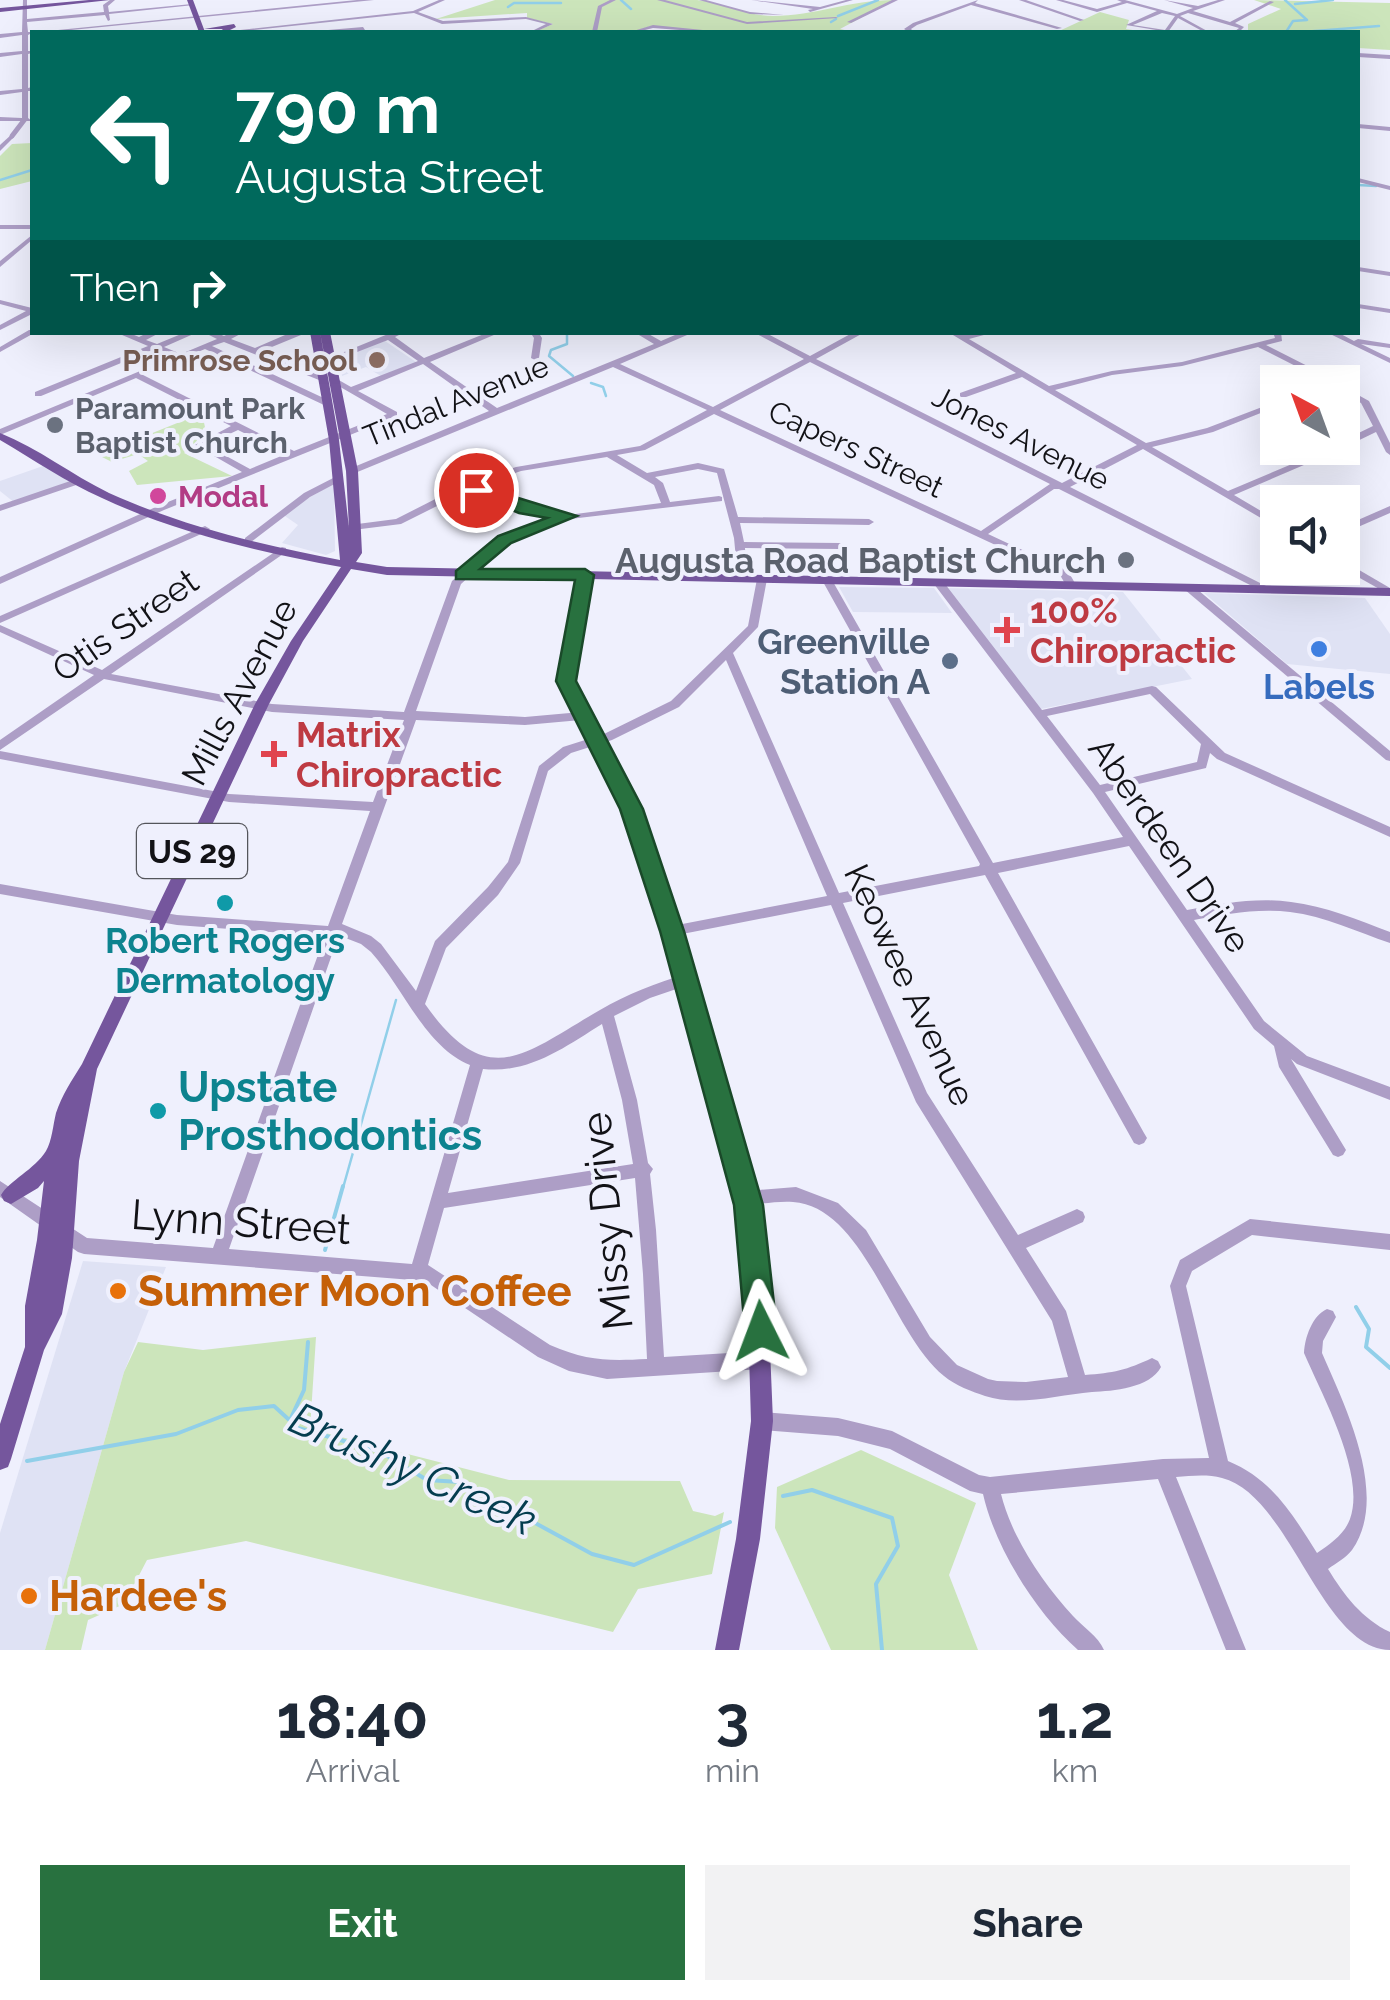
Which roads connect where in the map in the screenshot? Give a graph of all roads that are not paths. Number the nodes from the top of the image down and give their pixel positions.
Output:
1 (110, 0) edge
2 (335, 0) edge
3 (366, 0) edge
4 (443, 0) edge
5 (659, 0) edge
6 (701, 0) edge
7 (753, 0) edge
8 (781, 0) edge
9 (851, 0) edge
10 (896, 0) edge
11 (978, 0) edge
12 (1020, 0) edge
13 (1054, 0) edge
14 (1165, 0) edge
15 (1218, 0) edge
16 (593, 1) edge
17 (610, 1) edge
18 (1123, 1) edge
19 (1272, 2) edge
20 (191, 3) edge
21 (970, 3) junction
22 (25, 4) edge
23 (69, 4) junction
24 (768, 4) junction
25 (1030, 4) junction
26 (324, 5) junction
27 (1143, 6) junction
28 (294, 8) junction
29 (818, 8) junction
30 (1198, 8) junction
31 (0, 10) edge
32 (146, 10) junction
33 (736, 10) junction
34 (1098, 10) junction
35 (1162, 10) junction
36 (1188, 11) junction
37 (249, 12) junction
38 (414, 12) junction
39 (1113, 13) dead end
40 (107, 14) junction
41 (806, 14) junction
42 (1179, 16) junction
43 (71, 17) junction
44 (196, 17) junction
45 (355, 18) junction
46 (836, 18) junction
47 (1082, 20) junction
48 (26, 21) junction
49 (849, 21) junction
50 (149, 22) junction
51 (320, 22) junction
52 (304, 24) junction
53 (1230, 24) junction
54 (1059, 28) junction
55 (110, 29) edge
56 (236, 29) edge
57 (258, 29) junction
58 (73, 30) edge
59 (151, 30) edge
60 (204, 30) edge
61 (207, 30) edge
62 (326, 30) edge
63 (364, 30) edge
64 (537, 30) edge
65 (594, 30) edge
66 (640, 30) edge
67 (686, 30) edge
68 (843, 30) dead end
69 (911, 30) edge
70 (1056, 30) edge
71 (1160, 30) edge
72 (1168, 30) edge
73 (1204, 30) edge
74 (1239, 30) edge
75 (29, 34) edge
76 (0, 36) edge
77 (29, 52) edge
78 (0, 55) edge
79 (1360, 55) edge
80 (1390, 57) edge
81 (30, 90) edge
82 (0, 93) edge
83 (1, 120) edge
84 (29, 120) edge
85 (1360, 126) edge
86 (1390, 129) edge
87 (0, 148) edge
88 (1360, 180) edge
89 (1390, 188) edge
90 (0, 227) edge
91 (30, 227) edge
92 (30, 239) edge
93 (0, 265) edge
94 (1360, 270) edge
95 (1390, 274) edge
96 (0, 302) edge
97 (1360, 306) edge
98 (30, 310) edge
99 (1390, 310) edge
100 (30, 311) edge
101 (0, 328) edge
102 (30, 333) edge
103 (126, 335) edge
104 (150, 335) edge
105 (186, 335) edge
106 (212, 335) edge
107 (232, 335) edge
108 (293, 335) edge
109 (316, 335) edge
110 (325, 335) edge
111 (394, 335) edge
112 (490, 335) edge
113 (536, 335) edge
114 (644, 335) edge
115 (682, 335) edge
116 (763, 335) edge
117 (856, 335) edge
118 (956, 335) edge
119 (1279, 335) edge
120 (1336, 335) edge
121 (389, 337) junction
122 (1345, 339) junction
123 (138, 340) junction
124 (220, 340) junction
125 (660, 344) junction
126 (1261, 345) junction
127 (205, 346) junction
128 (1390, 346) edge
129 (156, 347) junction
130 (0, 350) edge
131 (254, 352) junction
132 (180, 356) junction
133 (535, 358) dead end
134 (812, 360) junction
135 (424, 361) junction
136 (1390, 361) edge
137 (325, 362) junction
138 (614, 364) junction
139 (1297, 365) edge
140 (300, 368) junction
141 (1022, 374) junction
142 (136, 375) junction
143 (328, 380) junction
144 (354, 389) junction
145 (1048, 389) junction
146 (963, 395) dead end
147 (1360, 398) edge
148 (327, 402) junction
149 (60, 406) junction
150 (1260, 410) edge
151 (496, 412) junction
152 (713, 412) junction
153 (238, 426) junction
154 (1378, 427) junction
155 (0, 434) edge
156 (1360, 436) edge
157 (339, 438) junction
158 (1145, 447) junction
159 (1390, 452) edge
160 (294, 455) junction
161 (610, 455) junction
162 (1296, 465) edge
163 (352, 470) junction
164 (250, 473) junction
165 (646, 476) junction
166 (339, 478) junction
167 (79, 481) junction
168 (469, 486) junction
169 (1060, 486) junction
170 (1227, 495) junction
171 (719, 499) dead end
172 (667, 505) junction
173 (0, 508) edge
174 (1390, 509) edge
175 (153, 513) junction
176 (1260, 514) edge
177 (568, 516) junction
178 (735, 520) junction
179 (868, 522) dead end
180 (1360, 523) edge
181 (349, 528) junction
182 (205, 529) junction
183 (982, 534) junction
184 (248, 540) junction
185 (740, 545) junction
186 (840, 546) dead end
187 (282, 550) junction
188 (346, 565) junction
189 (1360, 574) edge
190 (463, 575) junction
191 (585, 575) junction
192 (742, 578) junction
193 (762, 578) junction
194 (828, 580) junction
195 (0, 581) edge
196 (938, 582) junction
197 (1071, 586) junction
198 (1188, 587) junction
199 (1262, 588) junction
200 (1390, 592) edge
201 (0, 620) edge
202 (0, 628) edge
203 (729, 655) junction
204 (100, 676) junction
205 (262, 704) junction
206 (1039, 714) junction
207 (409, 716) junction
208 (581, 716) junction
209 (595, 741) junction
210 (0, 746) edge
211 (1206, 746) junction
212 (0, 755) edge
213 (1390, 756) edge
214 (1202, 765) junction
215 (1248, 770) junction
216 (1097, 790) junction
217 (218, 796) junction
218 (377, 807) junction
219 (1390, 832) edge
220 (1133, 840) junction
221 (990, 869) junction
222 (0, 888) edge
223 (836, 898) junction
224 (160, 916) junction
225 (1185, 916) junction
226 (333, 931) junction
227 (672, 931) junction
228 (1390, 938) edge
229 (686, 980) junction
230 (418, 1005) junction
231 (606, 1014) junction
232 (1281, 1046) junction
233 (478, 1062) junction
234 (88, 1069) junction
235 (1390, 1094) edge
236 (1139, 1138) dead end
237 (1338, 1150) dead end
238 (54, 1156) junction
239 (645, 1169) junction
240 (6, 1192) edge
241 (747, 1198) junction
242 (438, 1202) junction
243 (1077, 1217) dead end
244 (57, 1227) junction
245 (1390, 1242) edge
246 (1016, 1244) junction
247 (218, 1256) junction
248 (418, 1270) junction
249 (1326, 1317) dead end
250 (762, 1360) junction
251 (656, 1364) junction
252 (1152, 1367) dead end
253 (1079, 1384) junction
254 (762, 1420) junction
255 (0, 1459) edge
256 (1164, 1468) junction
257 (1220, 1468) junction
258 (990, 1486) junction
259 (1316, 1566) junction
260 (1390, 1643) edge
261 (727, 1650) edge
262 (1094, 1650) edge
263 (1236, 1650) edge

1 - 23 main road
1 - 40 street
2 - 26 street
3 - 26 street
4 - 38 street
5 - 46 street
6 - 33 street
7 - 24 street
8 - 24 street
9 - 29 street
10 - 49 street
11 - 21 street
12 - 25 street
13 - 25 street
13 - 34 street
14 - 27 street
14 - 30 street
15 - 30 street
16 - 17 street
17 - 65 street
18 - 27 street
18 - 34 street
19 - 53 street
20 - 32 street
20 - 44 main road
21 - 54 street
21 - 69 street
22 - 23 main road
22 - 31 main road
22 - 48 street
23 - 43 street
24 - 29 street
24 - 33 street
25 - 47 street
26 - 28 street
27 - 35 street
27 - 39 street
28 - 37 street
28 - 52 street
29 - 41 street
30 - 36 street
32 - 40 street
32 - 50 street
33 - 41 street
34 - 47 street
35 - 42 street
35 - 71 street
36 - 42 street
36 - 53 street
37 - 44 street
37 - 57 street
38 - 45 street
38 - 64 street
40 - 43 street
40 - 55 street
41 - 46 street
42 - 72 street
42 - 73 street
43 - 48 street
43 - 58 street
44 - 50 street
44 - 60 main road
45 - 51 street
45 - 63 street
46 - 49 street
47 - 54 street
48 - 75 street
49 - 68 street
50 - 55 street
50 - 59 street
51 - 52 street
51 - 62 street
52 - 57 street
53 - 74 street
54 - 70 street
56 - 57 street
56 - 61 main road
66 - 67 street
75 - 76 street
75 - 77 street
77 - 78 street
77 - 81 street
79 - 80 street
81 - 82 street
81 - 84 street
83 - 84 street
84 - 87 street, bridge
85 - 86 street
88 - 89 street
90 - 91 street
92 - 93 street
94 - 95 street
96 - 98 street
97 - 99 street
100 - 101 street
102 - 130 street
103 - 123 street
104 - 123 street
105 - 129 street
106 - 124 street
107 - 124 street
108 - 131 street
109 - 137 main road, US 29
110 - 137 main road, US 29
111 - 121 street
112 - 135 street
113 - 133 street
114 - 125 street
115 - 125 street, Tindal Avenue
116 - 134 street, Jones Avenue
117 - 134 street
118 - 141 street
119 - 126 street
120 - 122 street
121 - 135 street
121 - 137 street
122 - 128 street
122 - 136 street
123 - 129 street
124 - 127 street
124 - 131 street
125 - 138 street, Tindal Avenue
126 - 139 street
126 - 145 street
127 - 132 street
127 - 148 street
129 - 132 street
129 - 149 street
131 - 140 street
132 - 142 street
134 - 152 street
134 - 169 street, Jones Avenue
135 - 144 street
135 - 151 street
137 - 140 street
137 - 143 main road, US 29
138 - 151 street, Tindal Avenue
138 - 152 street, Capers Street
140 - 143 street
141 - 145 street
141 - 146 street
142 - 149 street
142 - 153 street
143 - 144 street
143 - 148 main road, US 29
143 - 157 main road, US 29
144 - 157 street
145 - 158 street
147 - 154 street
148 - 157 main road, US 29
149 - 155 street
150 - 158 street
151 - 163 street, Tindal Avenue
152 - 161 street
152 - 183 street, Capers Street
153 - 160 street
153 - 164 street
154 - 156 street
154 - 159 street
155 - 167 main road
157 - 160 street
157 - 163 main road, US 29
157 - 166 main road, US 29
158 - 169 street
158 - 170 street
160 - 164 street
161 - 165 street
161 - 168 street
162 - 170 street
163 - 181 main road, US 29
164 - 175 street
165 - 172 street
165 - 178 street
166 - 181 main road, US 29
166 - 184 street, Tindal Avenue
167 - 173 street
167 - 175 main road
168 - 177 street
168 - 181 street
169 - 183 street
169 - 199 street, Jones Avenue
170 - 176 street
171 - 172 street
172 - 177 street
174 - 180 street
175 - 182 main road
175 - 195 street
177 - 190 street
178 - 179 street
178 - 185 street
181 - 188 main road, US 29
182 - 184 main road
182 - 201 street
183 - 197 street, Capers Street
184 - 187 main road
185 - 186 street
185 - 192 street
187 - 188 main road
187 - 204 street, Otis Street
188 - 190 main road
188 - 205 main road, Mills Avenue / US 29
189 - 200 street
190 - 191 main road
190 - 207 street
191 - 192 main road
191 - 208 main road
192 - 193 main road
193 - 194 main road
193 - 203 street
194 - 196 main road
194 - 221 street
196 - 197 main road
196 - 206 street, Aberdeen Drive
197 - 198 main road
198 - 199 main road
198 - 213 street
199 - 200 main road
202 - 204 street
203 - 209 street
203 - 223 street, Keowee Avenue
204 - 205 street
204 - 210 street, Otis Street
205 - 207 street
205 - 217 main road, Mills Avenue / US 29
206 - 211 street
206 - 216 street, Aberdeen Drive
207 - 208 street
207 - 218 street
208 - 209 main road
209 - 227 main road
209 - 230 street
211 - 214 street
211 - 215 street
212 - 217 street
214 - 215 street
214 - 216 street
215 - 219 street
216 - 220 street, Aberdeen Drive
217 - 218 street
217 - 224 main road, Mills Avenue / US 29
218 - 226 street
220 - 221 street
220 - 225 street, Aberdeen Drive
221 - 223 street
221 - 236 street
222 - 224 street
223 - 227 street
223 - 246 street, Keowee Avenue
224 - 226 street
224 - 234 main road, Mills Avenue / US 29
225 - 228 street
225 - 232 street, Aberdeen Drive
226 - 230 street
226 - 247 street
227 - 229 main road
229 - 231 street
229 - 241 main road
230 - 233 street
231 - 233 street
231 - 239 street, Missy Drive
232 - 235 street, Aberdeen Drive
232 - 237 street
233 - 242 street
234 - 238 main road, Mills Avenue / US 29
234 - 244 main road, Mills Avenue / US 29
238 - 240 main road
238 - 244 main road, Mills Avenue / US 29
239 - 242 street
239 - 251 street, Missy Drive
240 - 244 street, Lynn Street
241 - 250 main road
241 - 253 street
242 - 248 street
243 - 246 street
244 - 247 street, Lynn Street
244 - 255 main road, Mills Avenue / US 29
245 - 257 street
246 - 253 street, Keowee Avenue
247 - 248 street, Lynn Street
248 - 251 street
249 - 259 street
250 - 251 street
250 - 254 main road
252 - 253 street
254 - 258 street
254 - 261 main road
256 - 257 street
256 - 258 street
256 - 263 street
257 - 259 street
258 - 262 street
259 - 260 street

